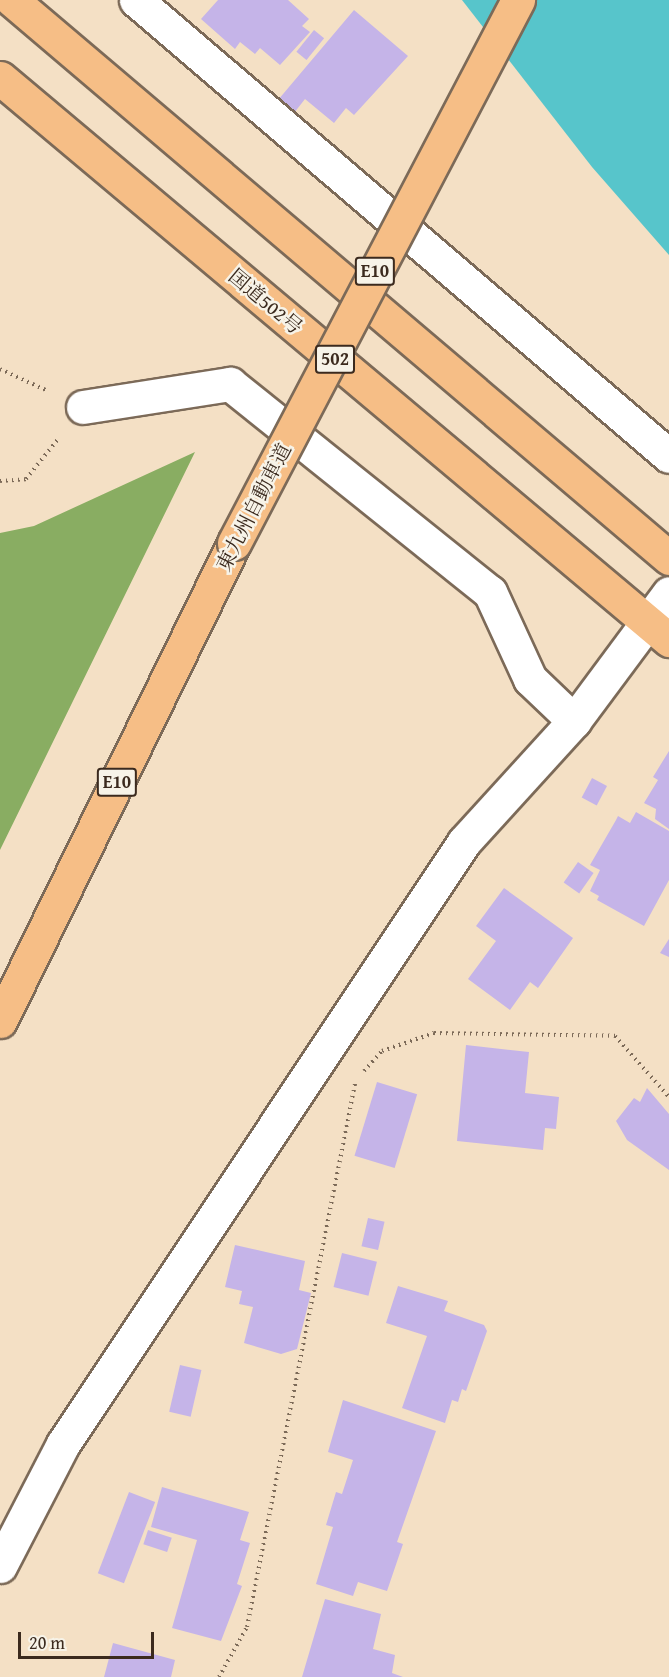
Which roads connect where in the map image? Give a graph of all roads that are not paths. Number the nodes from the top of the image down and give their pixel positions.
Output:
1 (12, 0) edge
2 (136, 0) edge
3 (518, 0) edge
4 (0, 78) edge
5 (83, 407) road end
6 (669, 456) edge
7 (669, 558) edge
8 (669, 593) edge
9 (658, 631) edge
10 (574, 722) junction
11 (0, 1021) edge
12 (0, 1566) edge

1 - 7 highway
2 - 6 street
3 - 11 highway, 東九州自動車道 / E10, bridge
4 - 9 highway, 国道502号 / 502
5 - 10 street
8 - 9 street
9 - 10 street
10 - 12 street

